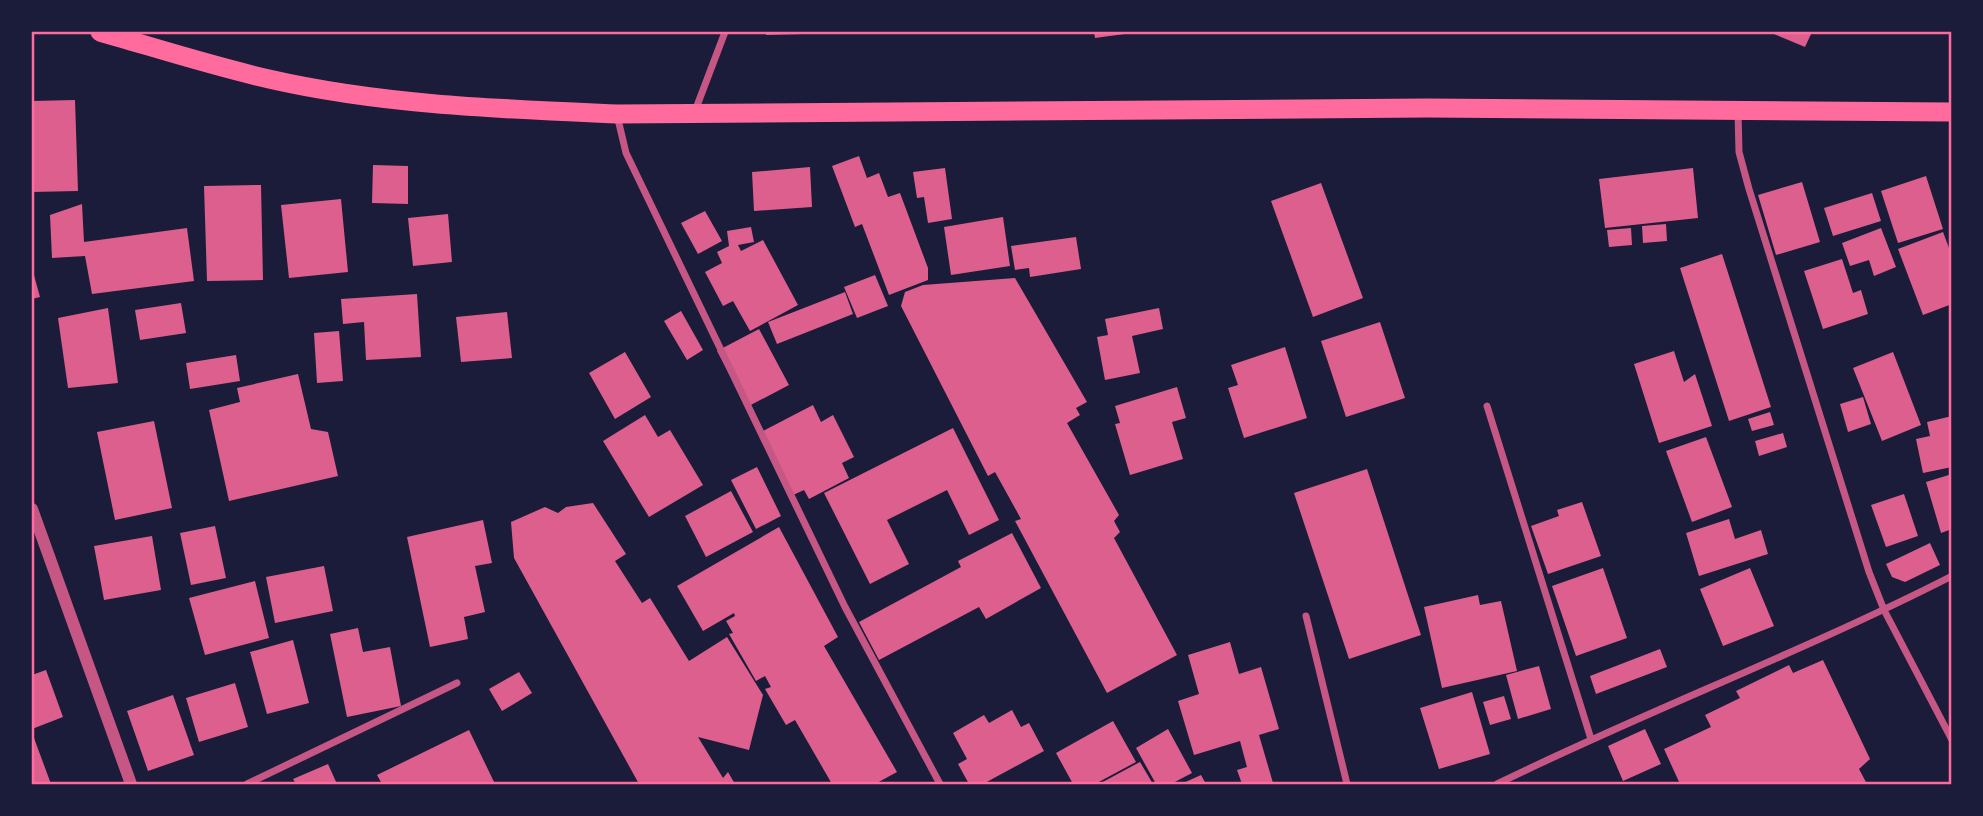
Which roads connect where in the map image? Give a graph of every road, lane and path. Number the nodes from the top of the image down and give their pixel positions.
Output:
1 (100, 32) edge
2 (725, 32) edge
3 (1738, 110) junction
4 (694, 112) junction
5 (1951, 112) edge
6 (617, 114) junction
7 (1487, 406) dead end
8 (32, 509) edge
9 (1951, 576) edge
10 (1884, 610) junction
11 (1306, 616) dead end
12 (457, 683) dead end
13 (1591, 738) junction
14 (1951, 740) edge
15 (131, 785) edge
16 (247, 785) edge
17 (940, 785) edge
18 (1348, 785) edge
19 (1497, 785) edge

1 - 6 highway
2 - 4 street
3 - 4 highway
3 - 5 highway
3 - 10 street
4 - 6 highway
6 - 17 street
7 - 13 street
8 - 15 street
9 - 10 street
10 - 13 street
10 - 14 street
11 - 18 street
12 - 16 street
13 - 19 street

